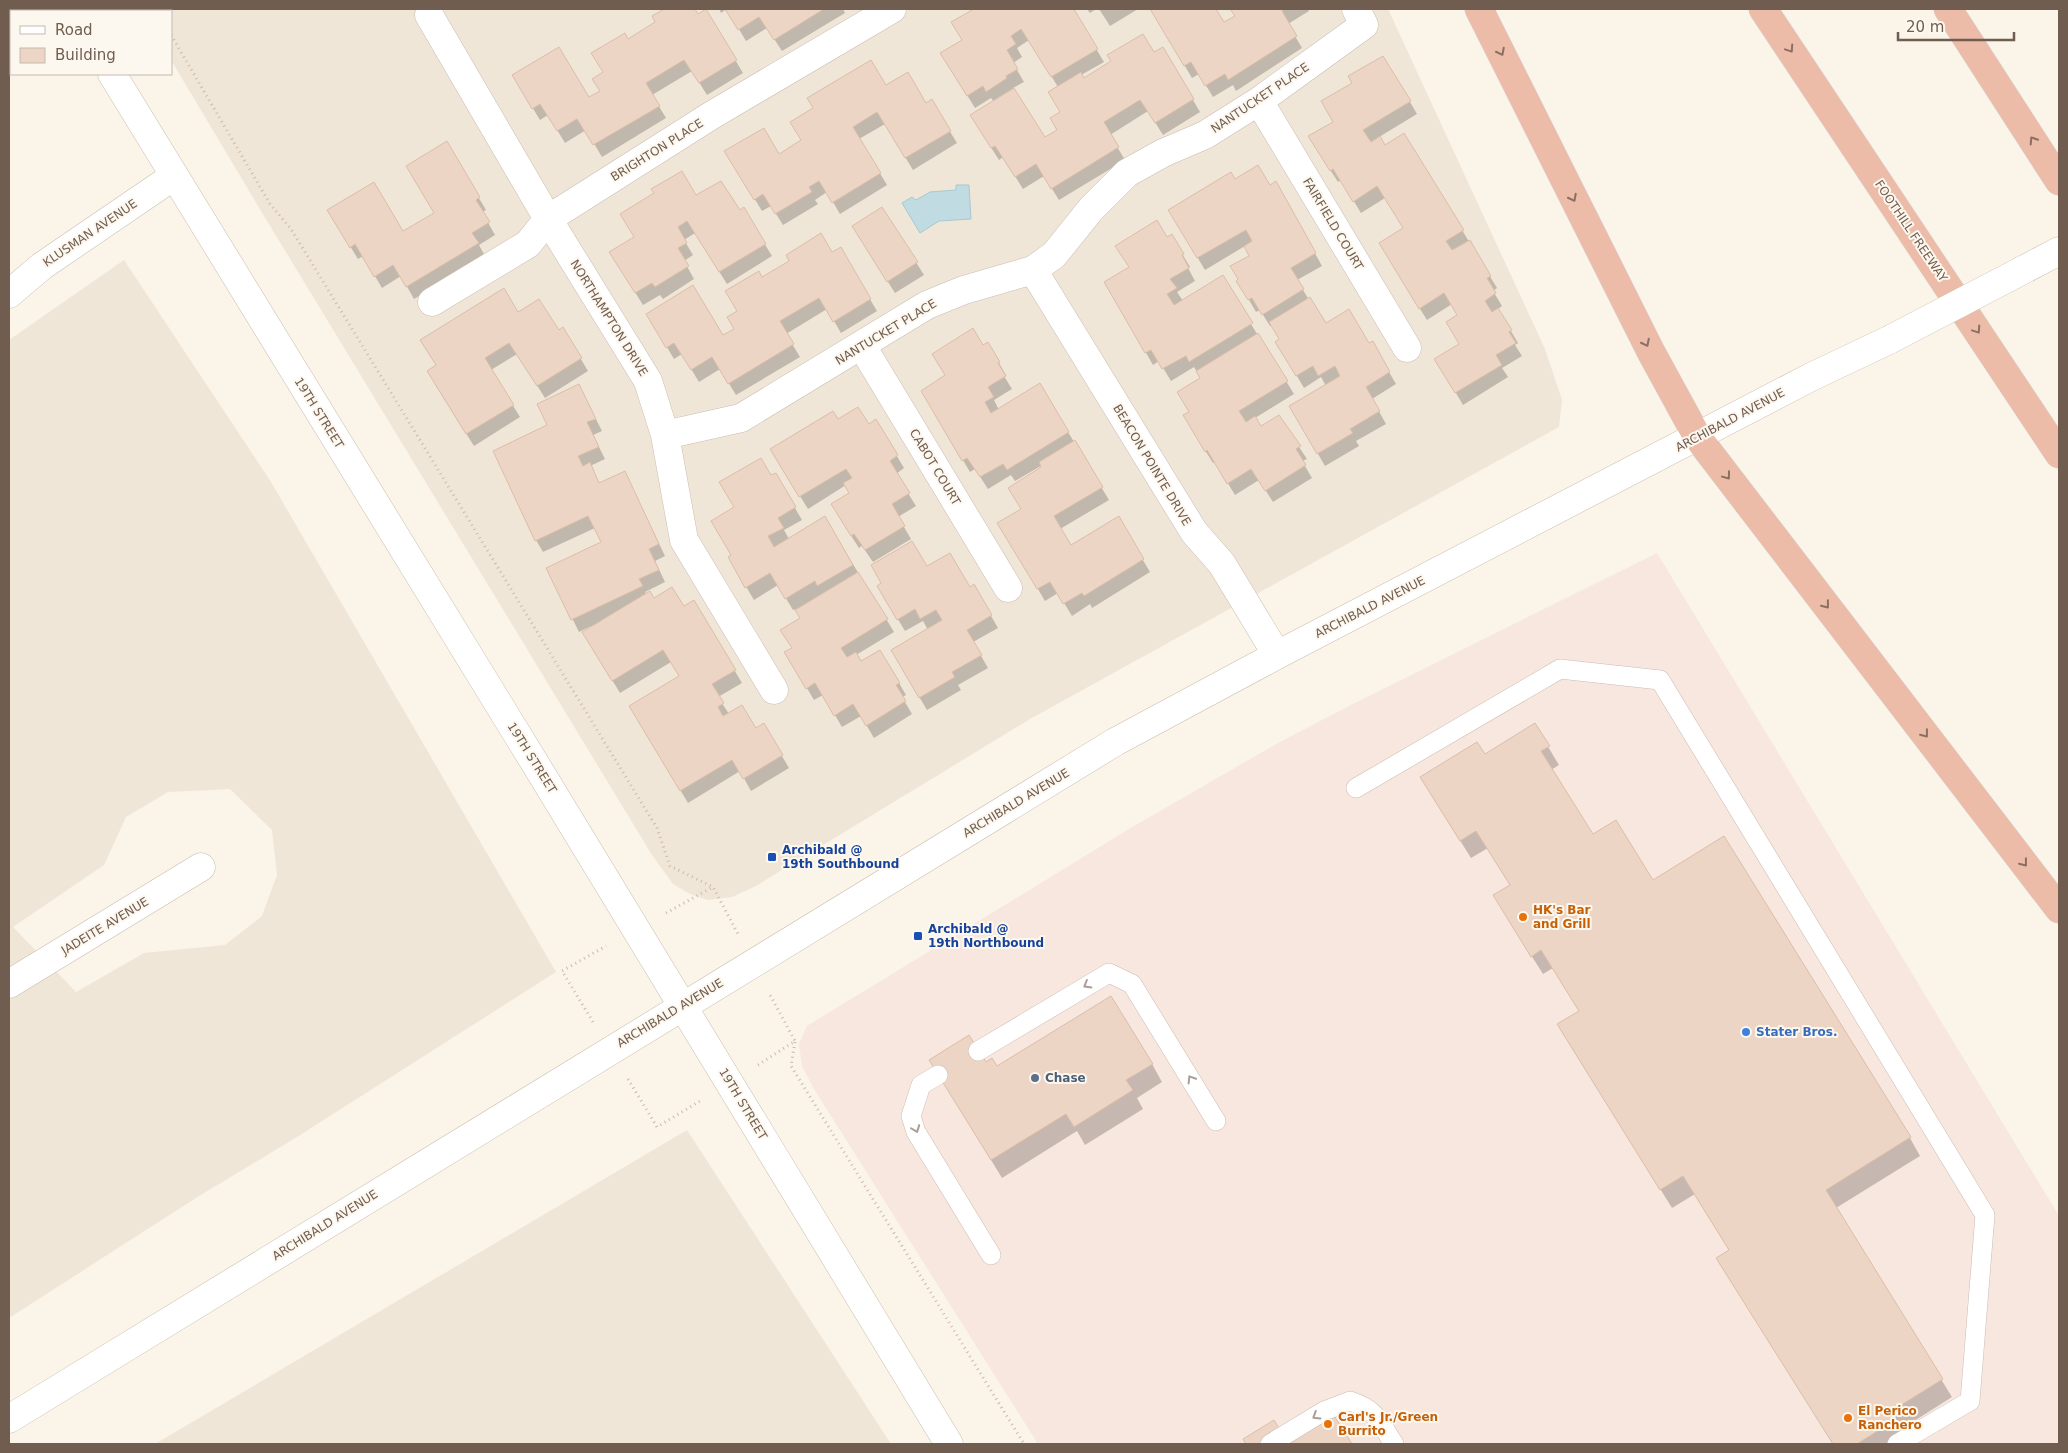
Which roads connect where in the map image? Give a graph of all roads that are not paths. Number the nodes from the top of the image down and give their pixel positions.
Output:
1 (892, 9) edge
2 (1479, 9) edge
3 (1763, 9) edge
4 (1948, 9) edge
5 (431, 11) edge
6 (1360, 17) edge
7 (113, 75) edge
8 (1259, 101) junction
9 (174, 176) junction
10 (2059, 181) edge
11 (548, 219) junction
12 (2059, 251) edge
13 (1033, 270) junction
14 (9, 294) edge
15 (432, 302) dead end
16 (862, 346) junction
17 (1407, 348) dead end
18 (665, 435) junction
19 (1698, 438) junction
20 (2059, 454) edge
21 (1008, 588) dead end
22 (1277, 656) junction
23 (774, 690) dead end
24 (1356, 788) dead end
25 (201, 867) dead end
26 (2059, 909) edge
27 (9, 984) edge
28 (682, 1005) junction
29 (978, 1051) dead end
30 (938, 1075) dead end
31 (1216, 1121) dead end
32 (991, 1255) dead end
33 (9, 1418) edge
34 (942, 1442) edge
35 (1270, 1444) edge
36 (1394, 1444) edge
37 (1898, 1444) edge

1 - 11 main road, BRIGHTON PLACE
2 -> 19 highway
3 -> 20 highway, FOOTHILL FREEWAY
10 -> 4 highway
5 - 11 main road, NORTHAMPTON DRIVE
6 - 8 main road, NANTUCKET PLACE
7 - 9 main road, 19TH STREET
8 - 13 main road, NANTUCKET PLACE
8 - 17 main road, FAIRFIELD COURT
9 - 14 main road, KLUSMAN AVENUE
9 - 28 main road, 19TH STREET
11 - 15 main road, BRIGHTON PLACE
11 - 18 main road, NORTHAMPTON DRIVE
12 - 19 main road, ARCHIBALD AVENUE, bridge
13 - 16 main road, NANTUCKET PLACE
13 - 22 main road, BEACON POINTE DRIVE
16 - 18 main road, NANTUCKET PLACE
16 - 21 main road, CABOT COURT
18 - 23 main road, NORTHAMPTON DRIVE
19 - 22 main road, ARCHIBALD AVENUE
19 -> 26 highway
22 - 28 main road, ARCHIBALD AVENUE
24 - 37 lane
25 - 27 main road, JADEITE AVENUE
28 - 33 main road, ARCHIBALD AVENUE
28 - 34 main road, 19TH STREET
31 -> 29 lane
30 -> 32 lane
36 -> 35 lane

